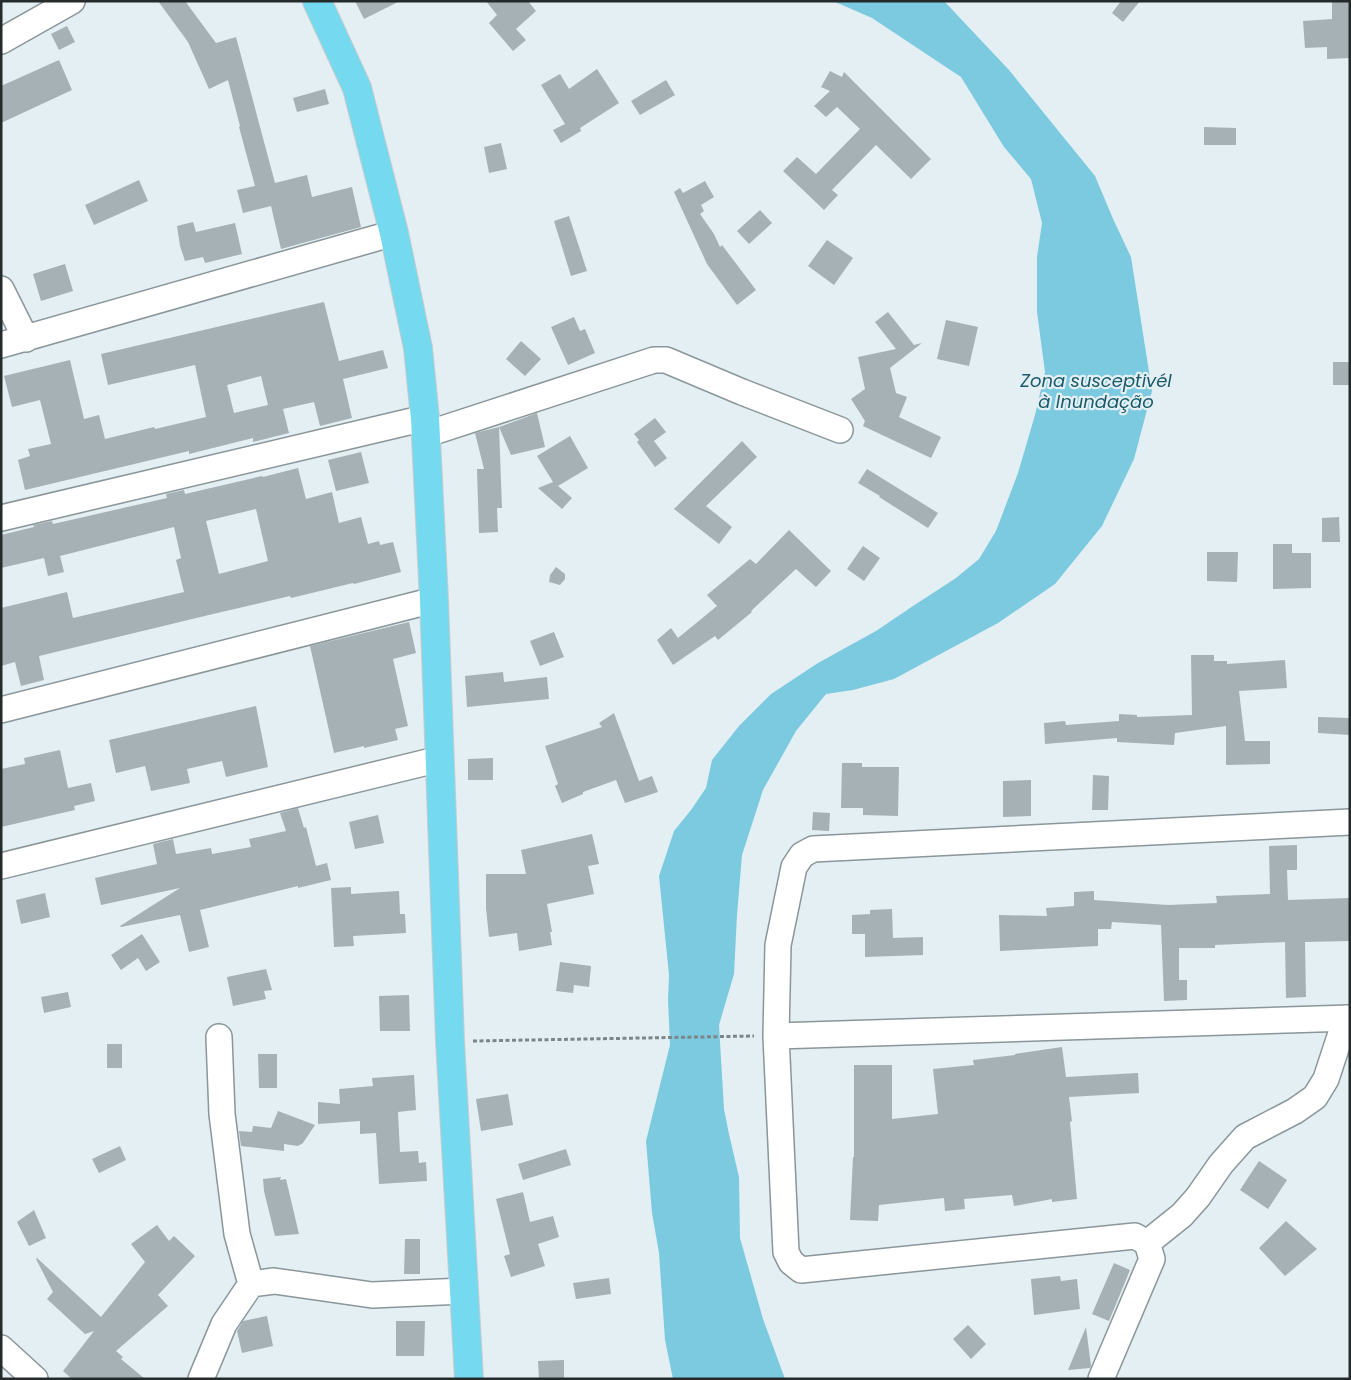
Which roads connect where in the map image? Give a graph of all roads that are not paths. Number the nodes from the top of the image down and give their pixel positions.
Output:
1 (72, 1) edge
2 (318, 1) edge
3 (1, 41) edge
4 (394, 233) junction
5 (1, 289) edge
6 (26, 339) junction
7 (1, 345) edge
8 (426, 426) junction
9 (840, 430) dead end
10 (1, 518) edge
11 (434, 600) junction
12 (1, 710) edge
13 (440, 759) junction
14 (1350, 822) edge
15 (1, 866) edge
16 (1348, 1018) edge
17 (776, 1036) junction
18 (219, 1037) dead end
19 (1147, 1243) junction
20 (252, 1284) junction
21 (464, 1291) junction
22 (1, 1348) edge
23 (35, 1379) edge
24 (201, 1379) edge
25 (469, 1379) edge
26 (1101, 1379) edge

1 - 3 street
2 - 4 main road
4 - 6 street
4 - 8 main road
5 - 6 street
6 - 7 street
8 - 9 street
8 - 10 street
8 - 11 main road
11 - 12 street
11 - 13 main road
13 - 15 street
13 - 21 main road
14 - 17 street
16 - 17 street
16 - 19 street
17 - 19 street
18 - 20 street
19 - 26 street
20 - 21 street
20 - 24 street
21 - 25 main road
22 - 23 street

